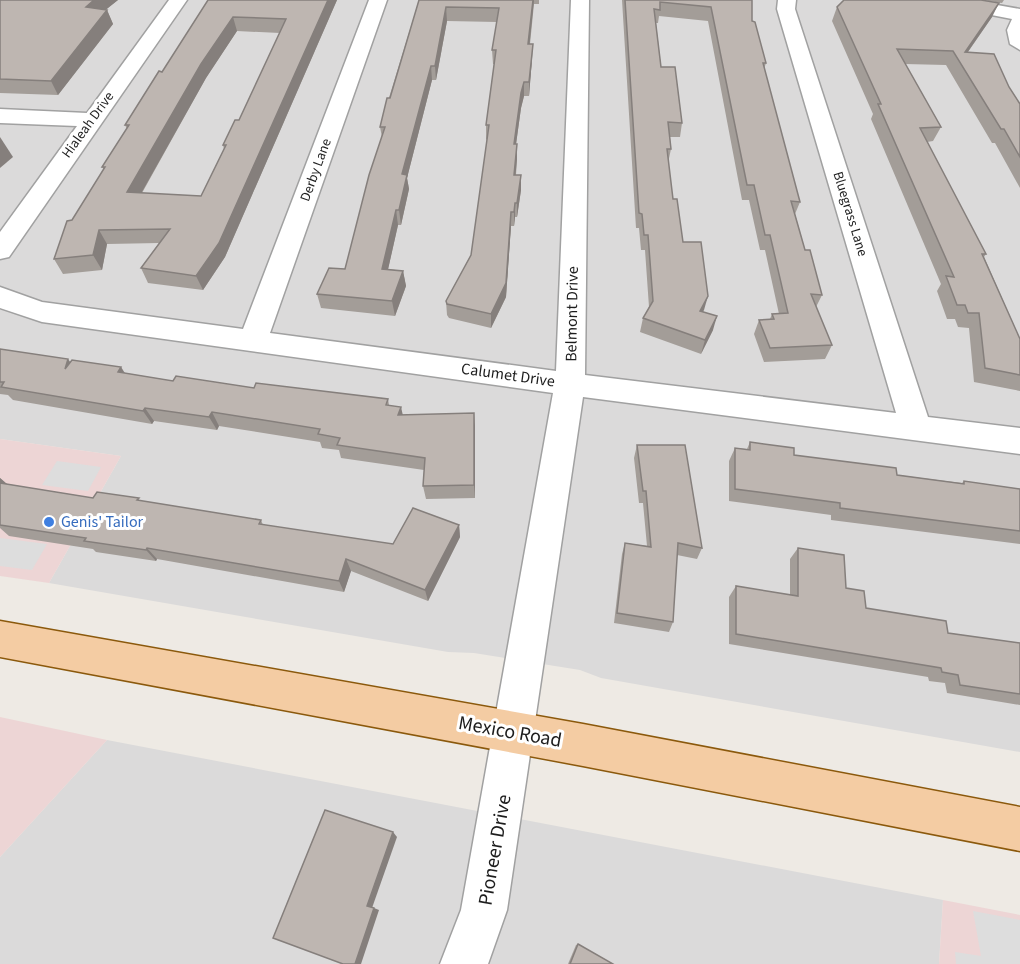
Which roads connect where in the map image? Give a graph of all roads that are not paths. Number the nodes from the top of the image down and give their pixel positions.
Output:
1 (178, 0) edge
2 (378, 0) edge
3 (580, 0) edge
4 (787, 0) edge
5 (940, 0) edge
6 (1020, 15) edge
7 (1020, 21) edge
8 (1020, 44) edge
9 (0, 116) edge
10 (92, 120) junction
11 (0, 250) edge
12 (0, 296) edge
13 (254, 339) junction
14 (570, 384) junction
15 (916, 427) junction
16 (1020, 441) edge
17 (0, 639) edge
18 (515, 732) junction
19 (1020, 829) edge
20 (464, 964) edge

1 - 10 street, Hialeah Drive
2 - 13 street, Derby Lane
3 - 14 street, Belmont Drive
4 - 15 street, Bluegrass Lane
5 - 6 street
7 - 8 street
9 - 10 street
10 - 11 street, Hialeah Drive
12 - 13 street, Calumet Drive
13 - 14 street, Calumet Drive
14 - 15 street, Calumet Drive
14 - 18 street, Belmont Drive
15 - 16 street, Calumet Drive
17 - 18 main road, Mexico Road
18 - 19 main road, Mexico Road
18 - 20 street, Pioneer Drive

